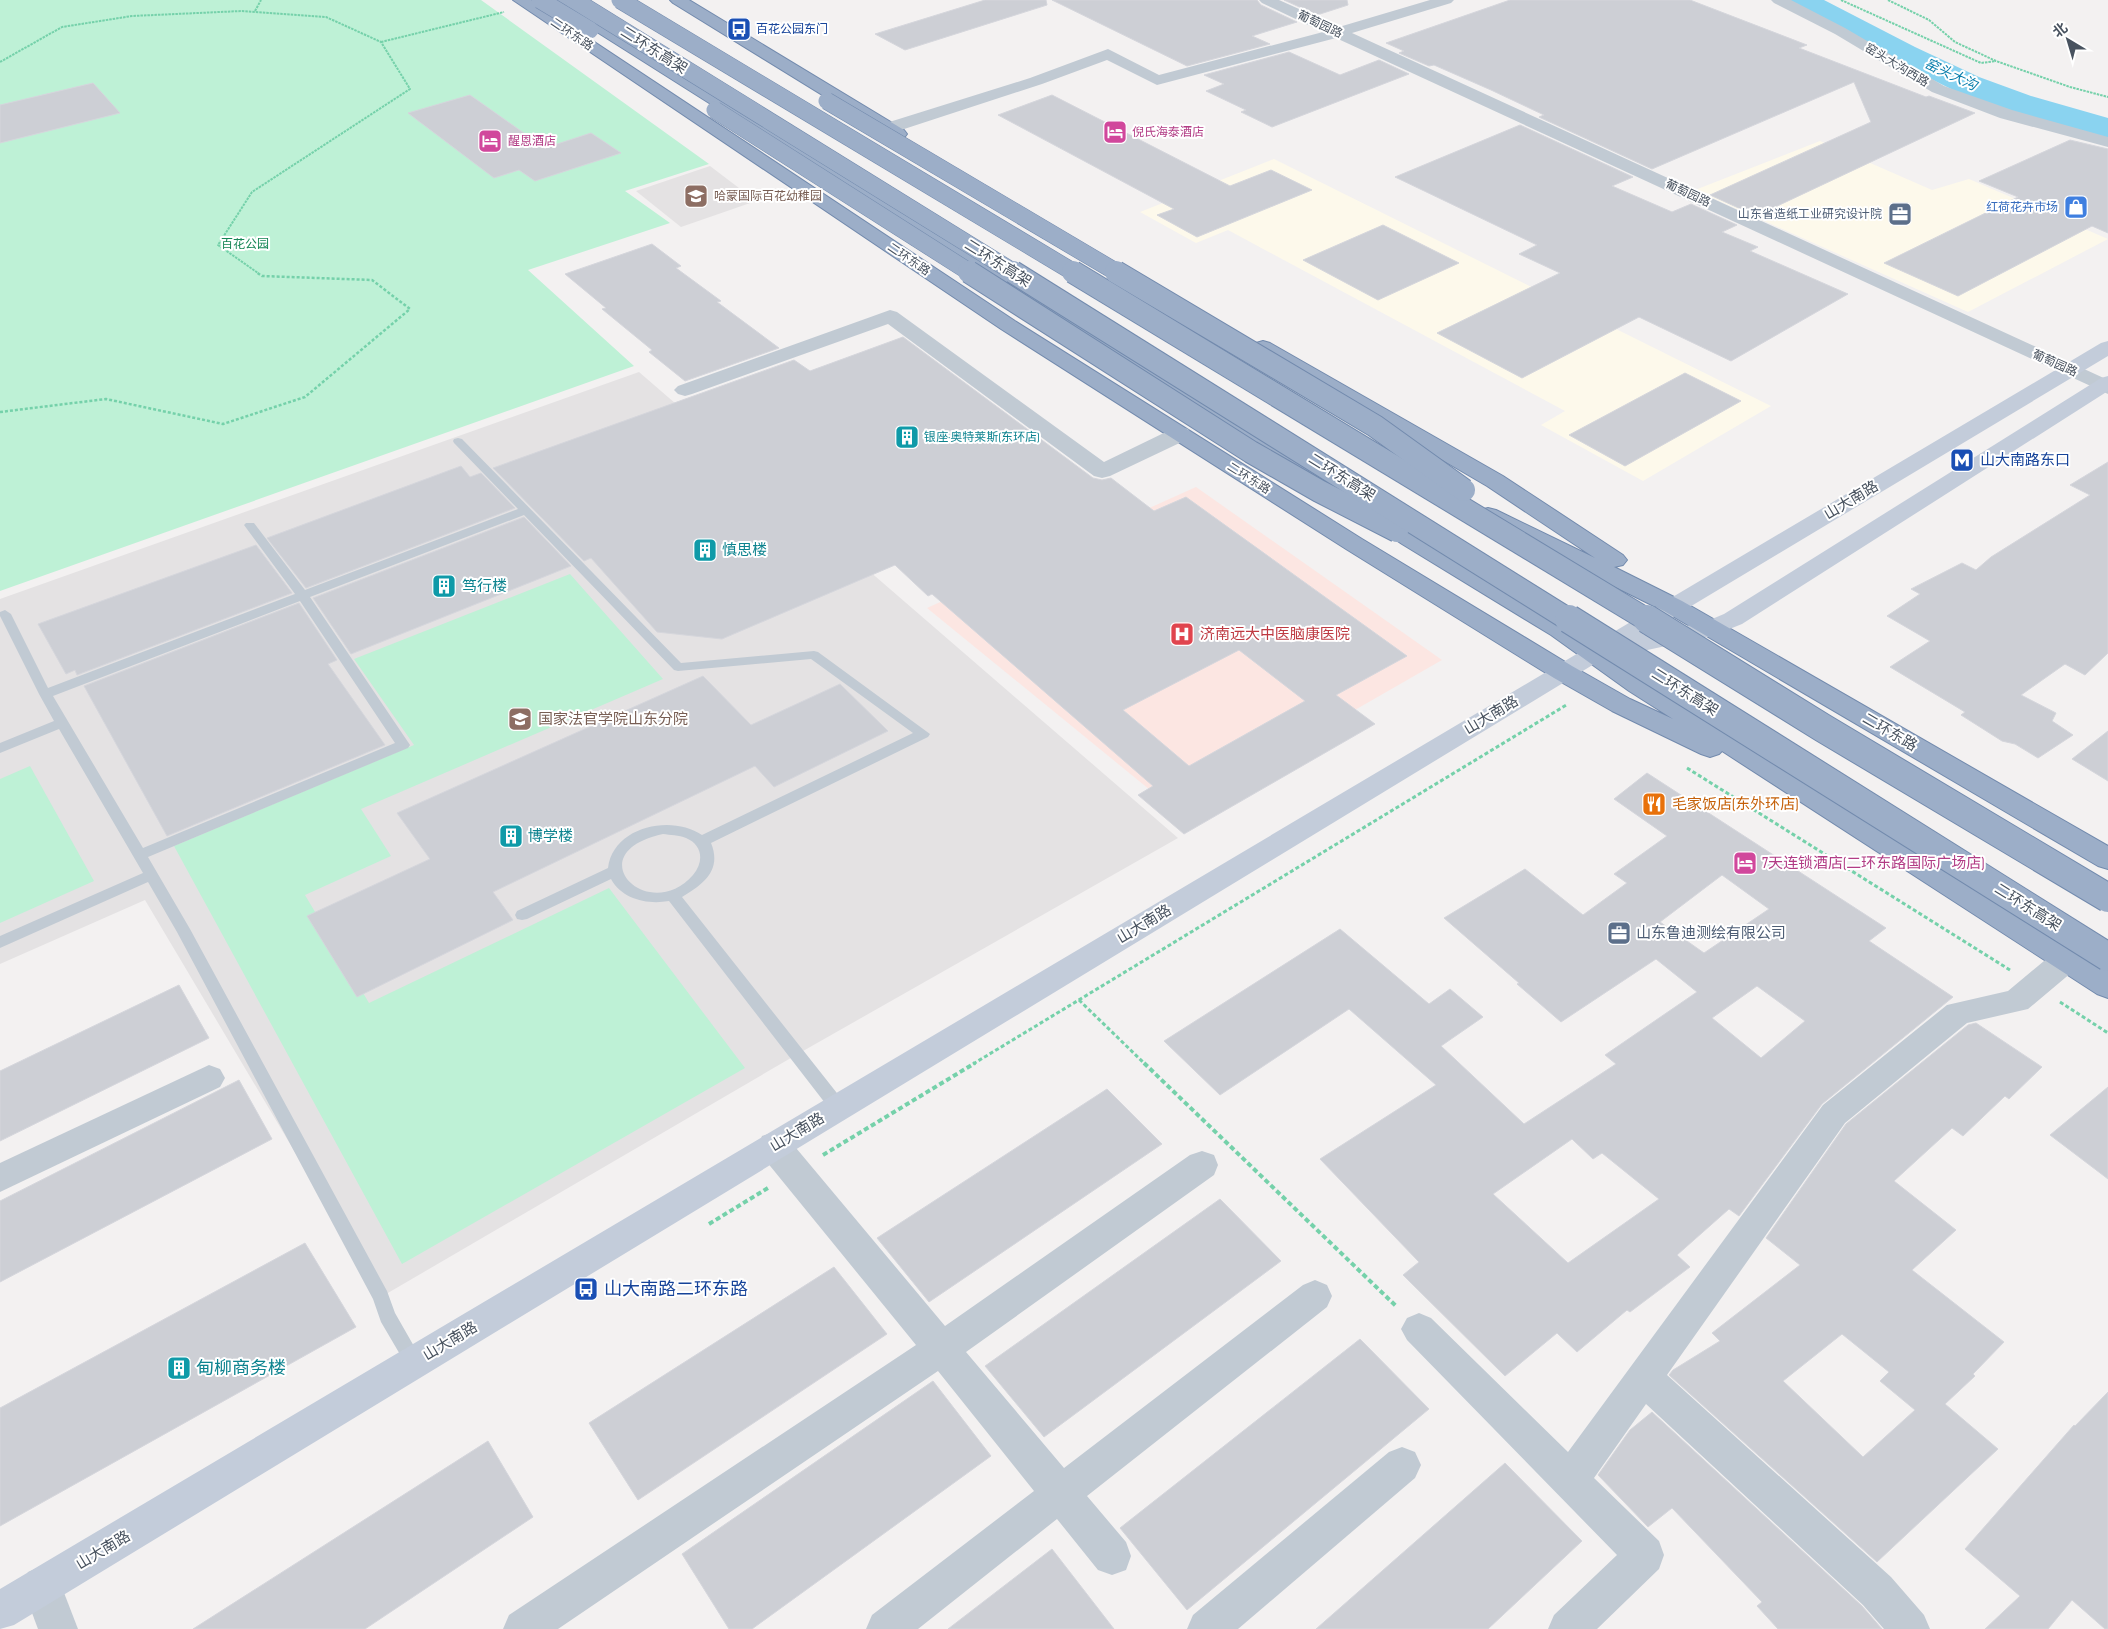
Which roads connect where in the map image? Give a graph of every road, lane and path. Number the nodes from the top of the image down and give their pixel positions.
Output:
1 (260, 0) edge
2 (540, 0) edge
3 (556, 0) edge
4 (574, 0) edge
5 (620, 0) edge
6 (634, 0) edge
7 (654, 0) edge
8 (678, 0) edge
9 (1267, 0) edge
10 (1446, 0) edge
11 (1779, 0) edge
12 (1841, 0) edge
13 (1888, 0) edge
14 (514, 5) edge
15 (254, 11) junction
16 (1338, 32) junction
17 (381, 42) junction
18 (1996, 61) junction
19 (0, 62) edge
20 (2108, 97) edge
21 (889, 128) junction
22 (2108, 142) edge
23 (1215, 320) junction
24 (2108, 347) edge
25 (1240, 365) junction
26 (2070, 370) junction
27 (2108, 382) edge
28 (2108, 388) edge
29 (685, 390) dead end
30 (0, 412) edge
31 (1180, 434) junction
32 (458, 441) dead end
33 (1389, 455) junction
34 (1495, 482) junction
35 (1334, 488) junction
36 (527, 510) junction
37 (1301, 511) junction
38 (250, 525) dead end
39 (1363, 527) junction
40 (1410, 539) junction
41 (1391, 567) junction
42 (302, 595) junction
43 (1673, 606) junction
44 (5, 614) dead end
45 (1638, 614) junction
46 (1712, 628) junction
47 (1594, 644) junction
48 (1563, 672) junction
49 (45, 694) junction
50 (1602, 694) junction
51 (62, 723) junction
52 (0, 748) edge
53 (1817, 800) junction
54 (702, 841) junction
55 (140, 855) junction
56 (2108, 859) edge
57 (614, 871) junction
58 (151, 875) junction
59 (672, 895) junction
60 (2108, 898) edge
61 (522, 915) dead end
62 (0, 942) edge
63 (2108, 957) edge
64 (2068, 959) junction
65 (2108, 986) edge
66 (1079, 1000) junction
67 (209, 1078) dead end
68 (838, 1107) junction
69 (774, 1146) junction
70 (814, 1161) dead end
71 (1202, 1165) dead end
72 (0, 1178) edge
73 (771, 1186) dead end
74 (703, 1228) dead end
75 (1314, 1296) dead end
76 (1419, 1329) joint
77 (941, 1349) junction
78 (414, 1362) junction
79 (1643, 1377) junction
80 (1402, 1465) dead end
81 (1570, 1480) junction
82 (1061, 1495) junction
83 (1112, 1556) dead end
84 (42, 1586) junction
85 (0, 1611) edge
86 (58, 1629) edge
87 (523, 1629) edge
88 (886, 1629) edge
89 (1207, 1629) edge
90 (1568, 1629) edge
91 (1910, 1629) edge

1 - 15 path
2 - 47 highway, bridge
3 - 35 highway, 二环东路
4 - 47 highway, 二环东高架, bridge
5 - 45 highway, 二环东高架, bridge
6 - 25 highway, 二环东路
7 - 45 highway, bridge
8 - 21 highway, 二环东路
9 - 16 street, 葡萄园路
10 - 16 street
11 - 22 street, 窑头大沟西路
12 - 18 path
13 - 18 path
14 - 17 path
14 - 31 highway, 二环东路
15 - 17 path
15 - 19 path
16 - 21 street
16 - 26 street, 葡萄园路
17 - 30 path
18 - 20 path
21 - 23 highway, 二环东路
23 - 25 highway, 二环东路
23 - 34 highway, 二环东路
24 - 26 main road, 山大南路
25 - 33 highway, 二环东路
26 - 28 street, 葡萄园路
26 - 43 main road, 山大南路
27 - 46 main road, 山大南路
29 - 31 street
31 - 37 highway, 二环东路
32 - 36 lane
33 - 34 highway, 二环东路
33 - 43 highway, 二环东路
34 - 43 highway, 二环东路
35 - 39 highway, 二环东路
35 - 40 highway, 二环东路
36 - 42 lane
36 - 54 lane
37 - 39 highway, 二环东路
37 - 41 highway, 二环东路
38 - 42 lane
39 - 40 highway, 二环东路
39 - 41 highway, 二环东路
40 - 47 highway, 二环东路
41 - 48 highway, 二环东路
42 - 49 lane
42 - 55 lane
43 - 46 highway, 二环东路
43 - 47 main road, 山大南路
44 - 49 lane
45 - 60 highway, 二环东高架, bridge
46 - 47 main road, 山大南路
46 - 56 highway, 二环东路
47 - 48 main road, 山大南路
47 - 53 highway, 二环东路
47 - 63 highway, 二环东高架, bridge
48 - 50 highway, 二环东路
48 - 68 main road, 山大南路
49 - 51 lane
50 - 53 highway, 二环东路
50 - 66 path
51 - 52 lane
51 - 55 lane
53 - 64 highway, 二环东路
54 - 57 lane
54 - 59 lane
55 - 58 lane
57 - 59 lane
57 - 61 lane
58 - 62 lane
58 - 78 lane
59 - 68 lane
64 - 65 highway, 二环东路
64 - 79 street
66 - 70 path
66 - 76 path
67 - 72 street
68 - 69 main road, 山大南路
69 - 77 street
69 - 78 main road, 山大南路
71 - 77 street
73 - 74 path
75 - 82 street
76 - 81 street
77 - 82 street
77 - 87 street
78 - 84 main road, 山大南路
79 - 81 street
79 - 91 street
80 - 89 street
81 - 90 street
82 - 83 street
82 - 88 street
84 - 85 main road, 山大南路
84 - 86 street

